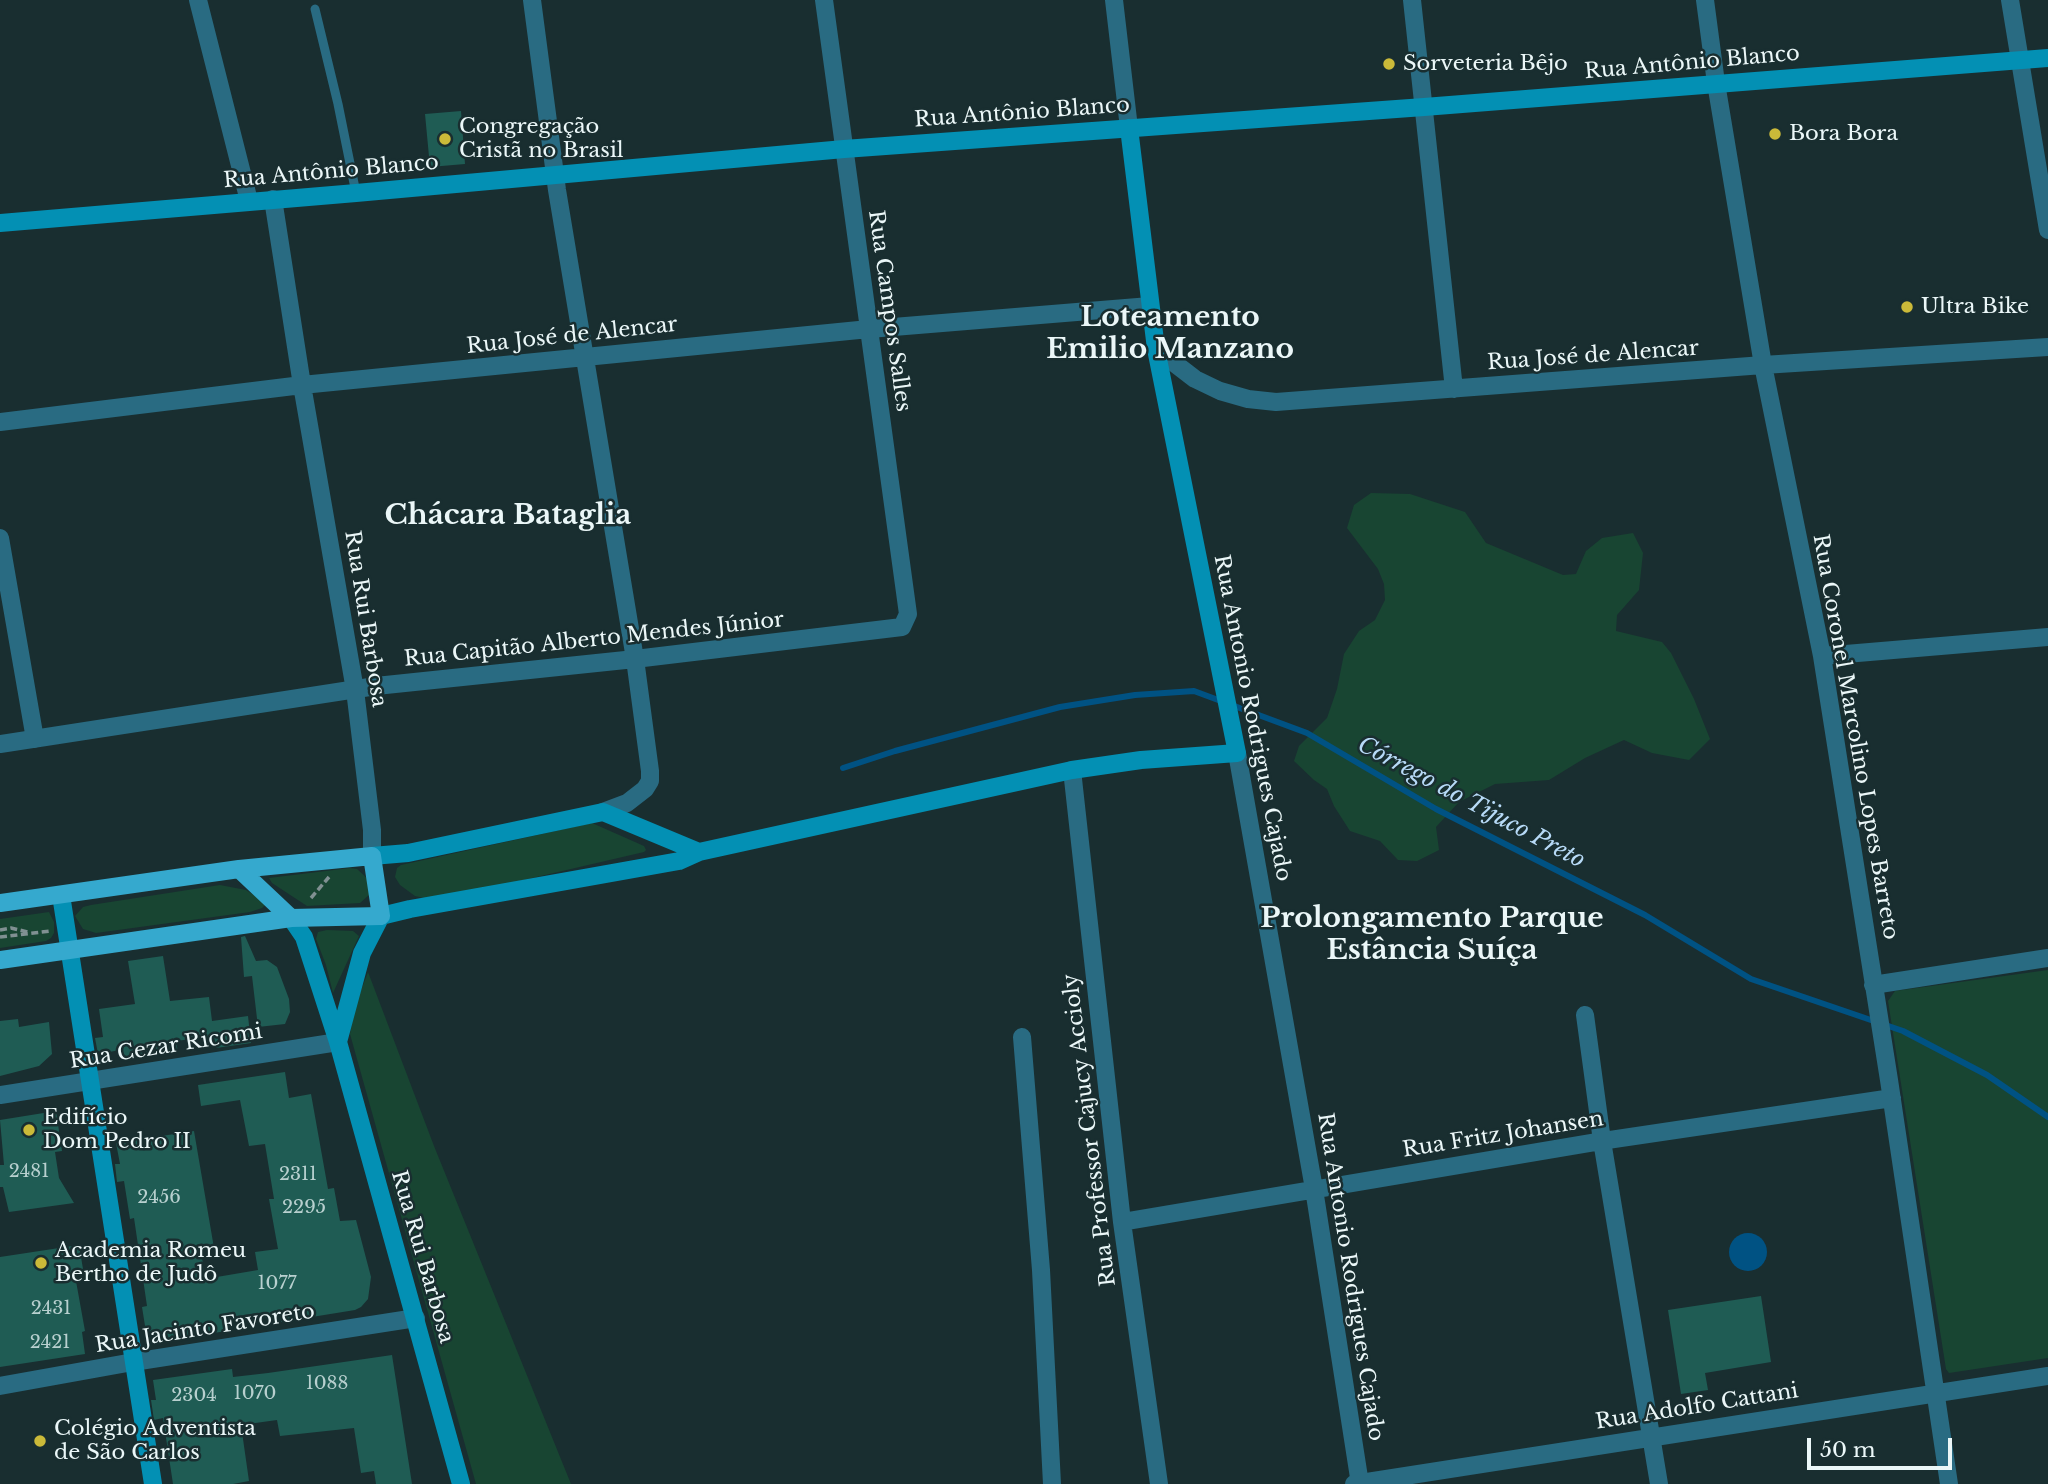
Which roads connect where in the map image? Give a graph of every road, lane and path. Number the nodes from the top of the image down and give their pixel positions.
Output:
1 (198, 0) edge
2 (532, 0) edge
3 (824, 0) edge
4 (1114, 0) edge
5 (1412, 0) edge
6 (1705, 0) edge
7 (2010, 0) edge
8 (315, 9) dead end
9 (2048, 58) edge
10 (2019, 60) junction
11 (1716, 83) junction
12 (1424, 107) junction
13 (1129, 128) junction
14 (844, 149) junction
15 (554, 175) junction
16 (356, 193) junction
17 (272, 199) junction
18 (249, 201) junction
19 (0, 222) edge
20 (2048, 230) edge
21 (1150, 306) junction
22 (869, 329) junction
23 (2048, 347) edge
24 (1156, 349) junction
25 (584, 358) junction
26 (1763, 365) junction
27 (302, 385) junction
28 (1454, 389) junction
29 (0, 422) edge
30 (0, 538) edge
31 (902, 627) joint
32 (2048, 637) edge
33 (1822, 656) junction
34 (635, 659) junction
35 (355, 690) junction
36 (35, 739) junction
37 (0, 744) edge
38 (1236, 747) junction
39 (1072, 770) junction
40 (603, 812) junction
41 (699, 852) junction
42 (372, 856) junction
43 (239, 869) junction
44 (61, 895) junction
45 (0, 903) edge
46 (381, 916) junction
47 (291, 918) junction
48 (0, 930) edge
49 (33, 933) dead end
50 (70, 949) junction
51 (2048, 958) edge
52 (0, 960) edge
53 (1874, 990) junction
54 (1585, 1015) dead end
55 (1022, 1037) dead end
56 (338, 1042) junction
57 (90, 1082) junction
58 (1891, 1088) junction
59 (0, 1095) edge
60 (1602, 1141) junction
61 (1314, 1189) junction
62 (1122, 1222) junction
63 (416, 1318) junction
64 (133, 1362) junction
65 (2048, 1376) edge
66 (0, 1386) edge
67 (1935, 1394) junction
68 (1652, 1436) junction
69 (153, 1484) edge
70 (461, 1484) edge
71 (1052, 1484) edge
72 (1159, 1484) edge
73 (1358, 1484) edge
74 (1659, 1484) edge
75 (1949, 1484) edge

1 - 18 street
2 - 15 street
3 - 14 street, Rua Campos Salles
4 - 13 street, Rua Antonio Rodrigues Cajado
5 - 12 street
6 - 11 street, Rua Coronel Marcolino Lopes Barreto
7 - 10 street
8 - 16 lane
9 - 10 street, Rua Antônio Blanco
10 - 11 street, Rua Antônio Blanco
10 - 20 street
11 - 12 street, Rua Antônio Blanco
11 - 26 street, Rua Coronel Marcolino Lopes Barreto
12 - 13 street, Rua Antônio Blanco
12 - 28 street
13 - 14 street, Rua Antônio Blanco
13 - 21 street, Rua Antonio Rodrigues Cajado
14 - 15 street, Rua Antônio Blanco
14 - 22 street, Rua Campos Salles
15 - 16 street, Rua Antônio Blanco
15 - 25 street
16 - 17 street, Rua Antônio Blanco
17 - 18 street, Rua Antônio Blanco
17 - 27 street, Rua Rui Barbosa
18 - 19 street, Rua Antônio Blanco
21 - 22 street, Rua José de Alencar
21 - 24 street, Rua Antonio Rodrigues Cajado
22 - 25 street, Rua José de Alencar
22 - 31 street, Rua Campos Salles
23 - 26 street, Rua José de Alencar
24 - 28 street, Rua José de Alencar
24 - 38 street, Rua Antonio Rodrigues Cajado
25 - 27 street, Rua José de Alencar
25 - 34 street
26 - 28 street, Rua José de Alencar
26 - 33 street, Rua Coronel Marcolino Lopes Barreto
27 - 29 street, Rua José de Alencar
27 - 35 street, Rua Rui Barbosa
30 - 36 street
31 - 34 street, Rua Capitão Alberto Mendes Júnior
32 - 33 street
33 - 53 street, Rua Coronel Marcolino Lopes Barreto
34 - 35 street, Rua Capitão Alberto Mendes Júnior
34 - 40 street
35 - 36 street, Rua Capitão Alberto Mendes Júnior
35 - 42 street, Rua Rui Barbosa
36 - 37 street, Rua Capitão Alberto Mendes Júnior
38 - 39 street
38 - 61 street, Rua Antonio Rodrigues Cajado
39 - 41 street
39 - 62 street, Rua Professor Cajucy Accioly
40 - 41 street
40 - 42 street
41 - 46 street
42 - 43 main road
42 - 46 main road, Rua Rui Barbosa
43 - 44 main road
43 - 47 main road
44 - 45 main road
44 - 50 street
46 - 47 main road
46 - 56 street
47 - 50 main road
47 - 56 street, Rua Rui Barbosa
48 - 49 path
50 - 52 main road
50 - 57 street
51 - 53 street
53 - 58 street, Rua Coronel Marcolino Lopes Barreto
54 - 60 street
55 - 71 street
56 - 57 street, Rua Cezar Ricomi
56 - 63 street, Rua Rui Barbosa
57 - 59 street, Rua Cezar Ricomi
57 - 64 street
58 - 60 street, Rua Fritz Johansen
58 - 67 street, Rua Coronel Marcolino Lopes Barreto
60 - 61 street, Rua Fritz Johansen
60 - 68 street
61 - 62 street, Rua Fritz Johansen
61 - 73 street, Rua Antonio Rodrigues Cajado
62 - 72 street, Rua Professor Cajucy Accioly
63 - 64 street, Rua Jacinto Favoreto
63 - 70 street, Rua Rui Barbosa
64 - 66 street, Rua Jacinto Favoreto
64 - 69 street
65 - 67 street, Rua Adolfo Cattani
67 - 68 street, Rua Adolfo Cattani
67 - 75 street, Rua Coronel Marcolino Lopes Barreto
68 - 73 street, Rua Adolfo Cattani
68 - 74 street

